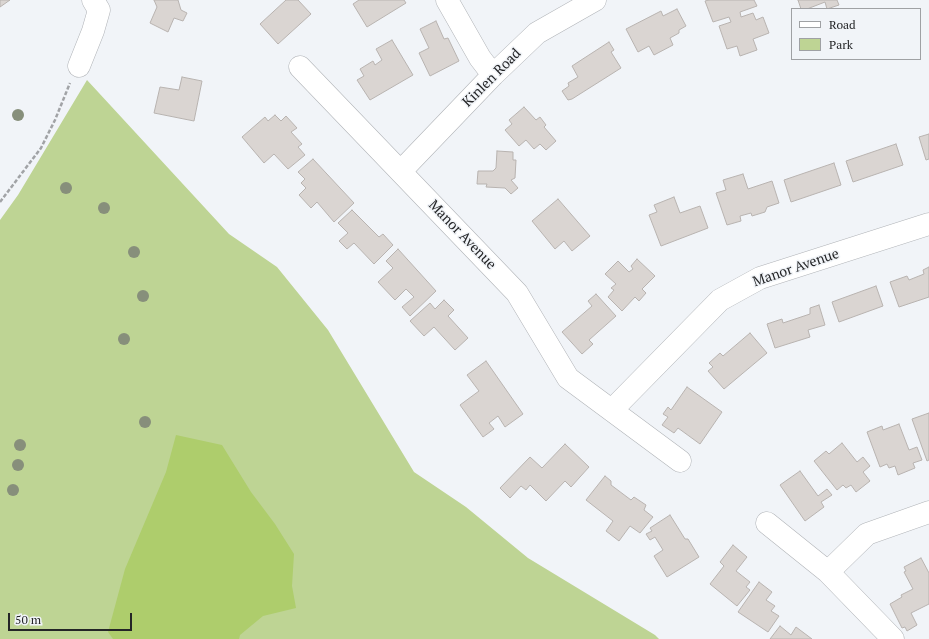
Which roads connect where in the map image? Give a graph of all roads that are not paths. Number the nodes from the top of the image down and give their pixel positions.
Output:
1 (93, 0) edge
2 (447, 0) edge
3 (595, 0) edge
4 (79, 66) road end
5 (300, 67) dead end
6 (493, 75) junction
7 (400, 171) junction
8 (929, 224) edge
9 (612, 410) junction
10 (680, 461) dead end
11 (929, 512) edge
12 (767, 524) dead end
13 (828, 572) junction
14 (893, 639) edge

1 - 4 street
2 - 6 street
3 - 6 street, Kinlen Road
5 - 7 street, Manor Avenue
6 - 7 street, Kinlen Road
7 - 9 street, Manor Avenue
8 - 9 street, Manor Avenue
9 - 10 street, Manor Avenue
11 - 13 street
12 - 13 street
13 - 14 street

